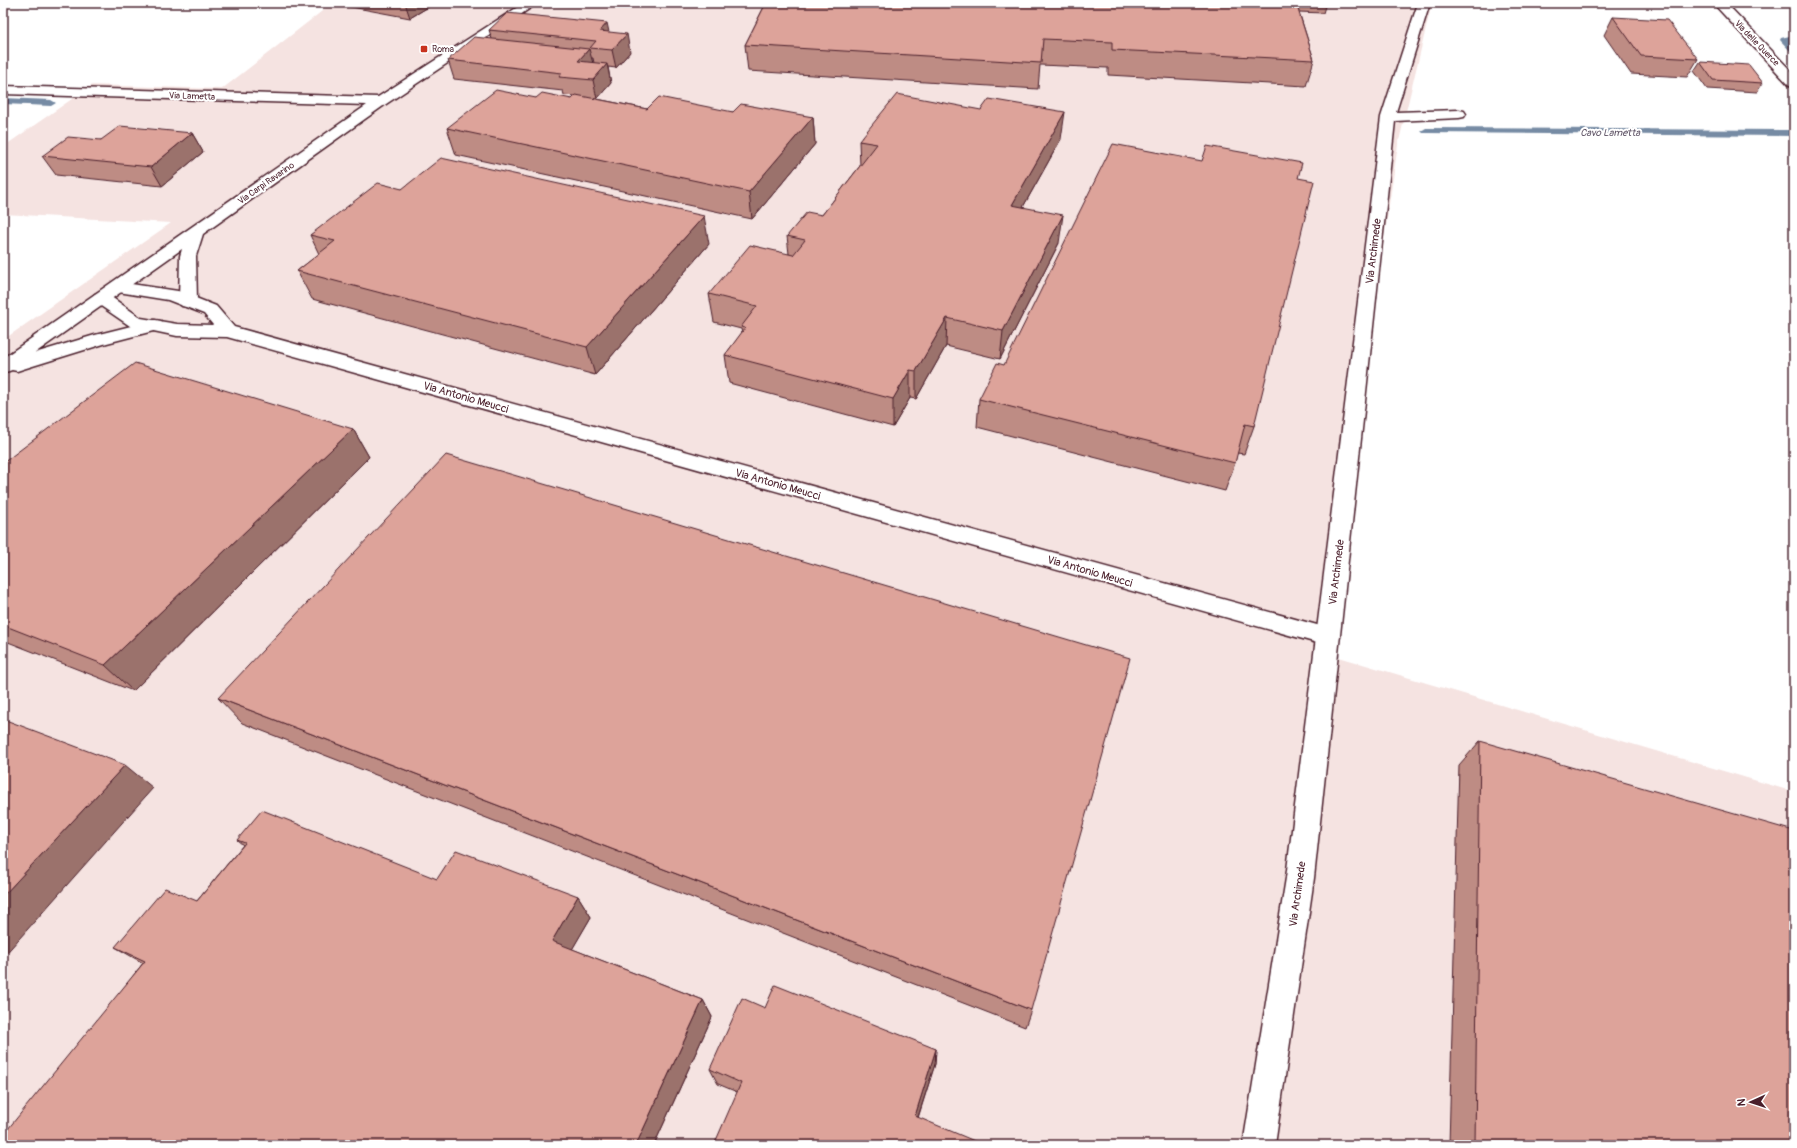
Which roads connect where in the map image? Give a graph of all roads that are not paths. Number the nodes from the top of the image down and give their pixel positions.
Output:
1 (532, 3) edge
2 (1424, 3) edge
3 (1719, 3) edge
4 (1794, 82) edge
5 (3, 90) edge
6 (381, 101) junction
7 (1459, 114) dead end
8 (1388, 117) junction
9 (195, 233) junction
10 (118, 287) junction
11 (101, 298) junction
12 (188, 302) junction
13 (154, 325) junction
14 (228, 331) junction
15 (3, 368) edge
16 (1328, 637) junction
17 (1259, 1145) edge

1 - 6 street, Via Carpi Ravarino
2 - 8 street, Via Archimede
3 - 4 street, Via delle Querce
5 - 6 street, Via Lametta
6 - 9 street, Via Carpi Ravarino
7 - 8 street
8 - 16 street, Via Archimede
9 - 10 street, Via Carpi Ravarino
9 - 12 street
10 - 11 street, Via Carpi Ravarino
10 - 12 street
11 - 13 street, Via Antonio Meucci
11 - 15 street, Via Carpi Ravarino
12 - 14 street
13 - 14 street, Via Antonio Meucci
13 - 15 street
14 - 16 street, Via Antonio Meucci
16 - 17 street, Via Archimede

